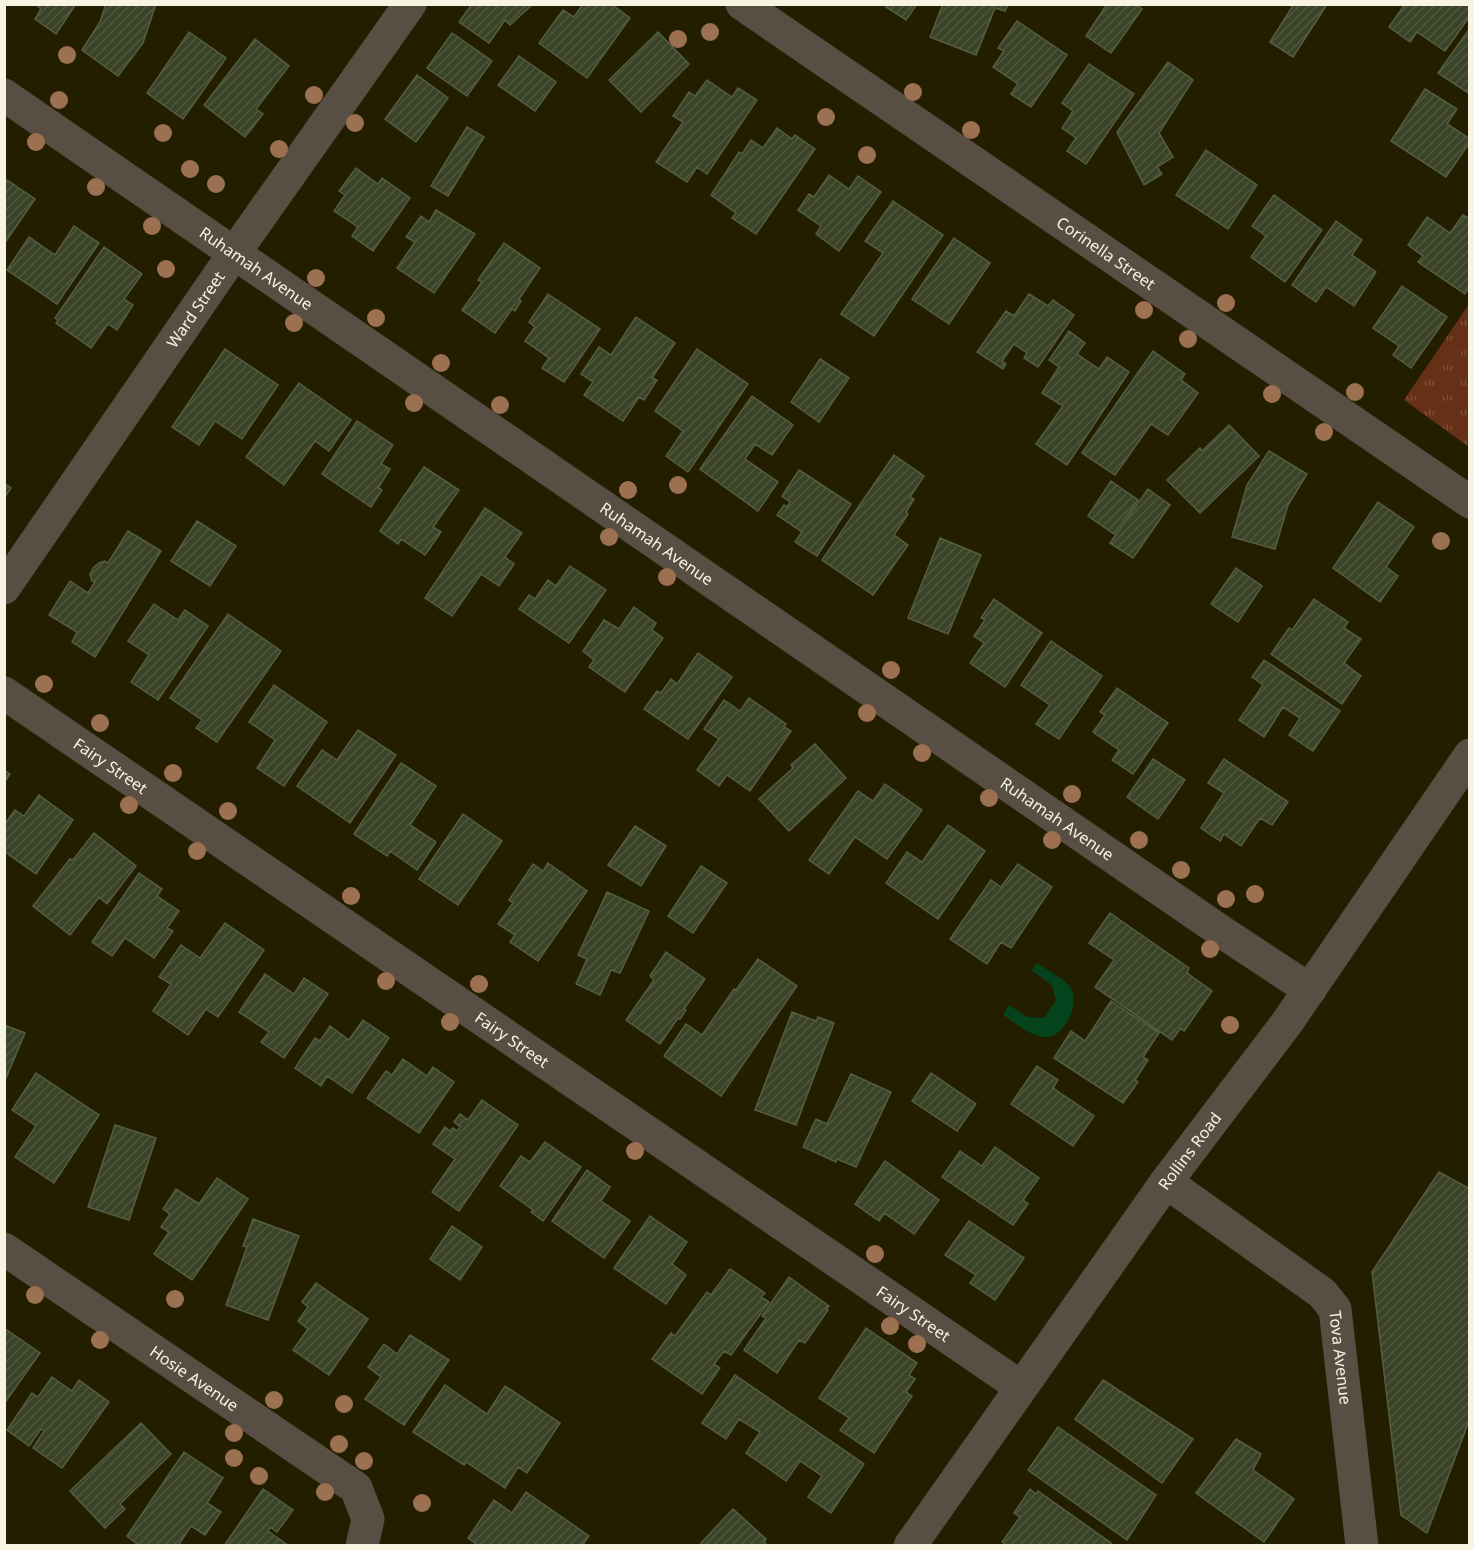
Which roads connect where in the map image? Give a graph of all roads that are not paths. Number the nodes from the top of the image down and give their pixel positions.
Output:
1 (410, 4) edge
2 (742, 4) edge
3 (4, 95) edge
4 (235, 252) junction
5 (1470, 502) edge
6 (4, 588) edge
7 (4, 693) edge
8 (1470, 755) edge
9 (1310, 990) junction
10 (1166, 1182) junction
11 (4, 1249) edge
12 (1021, 1387) junction
13 (365, 1532) edge
14 (910, 1545) edge
15 (1362, 1545) edge

1 - 4 street, Ward Street
2 - 5 street, Corinella Street
3 - 4 street, Ruhamah Avenue
4 - 6 street, Ward Street
4 - 9 street, Ruhamah Avenue
7 - 12 street, Fairy Street
8 - 9 street, Rollins Road
9 - 10 street, Rollins Road
10 - 12 street, Rollins Road
10 - 15 street, Tova Avenue
11 - 13 street, Hosie Avenue
12 - 14 street, Rollins Road

